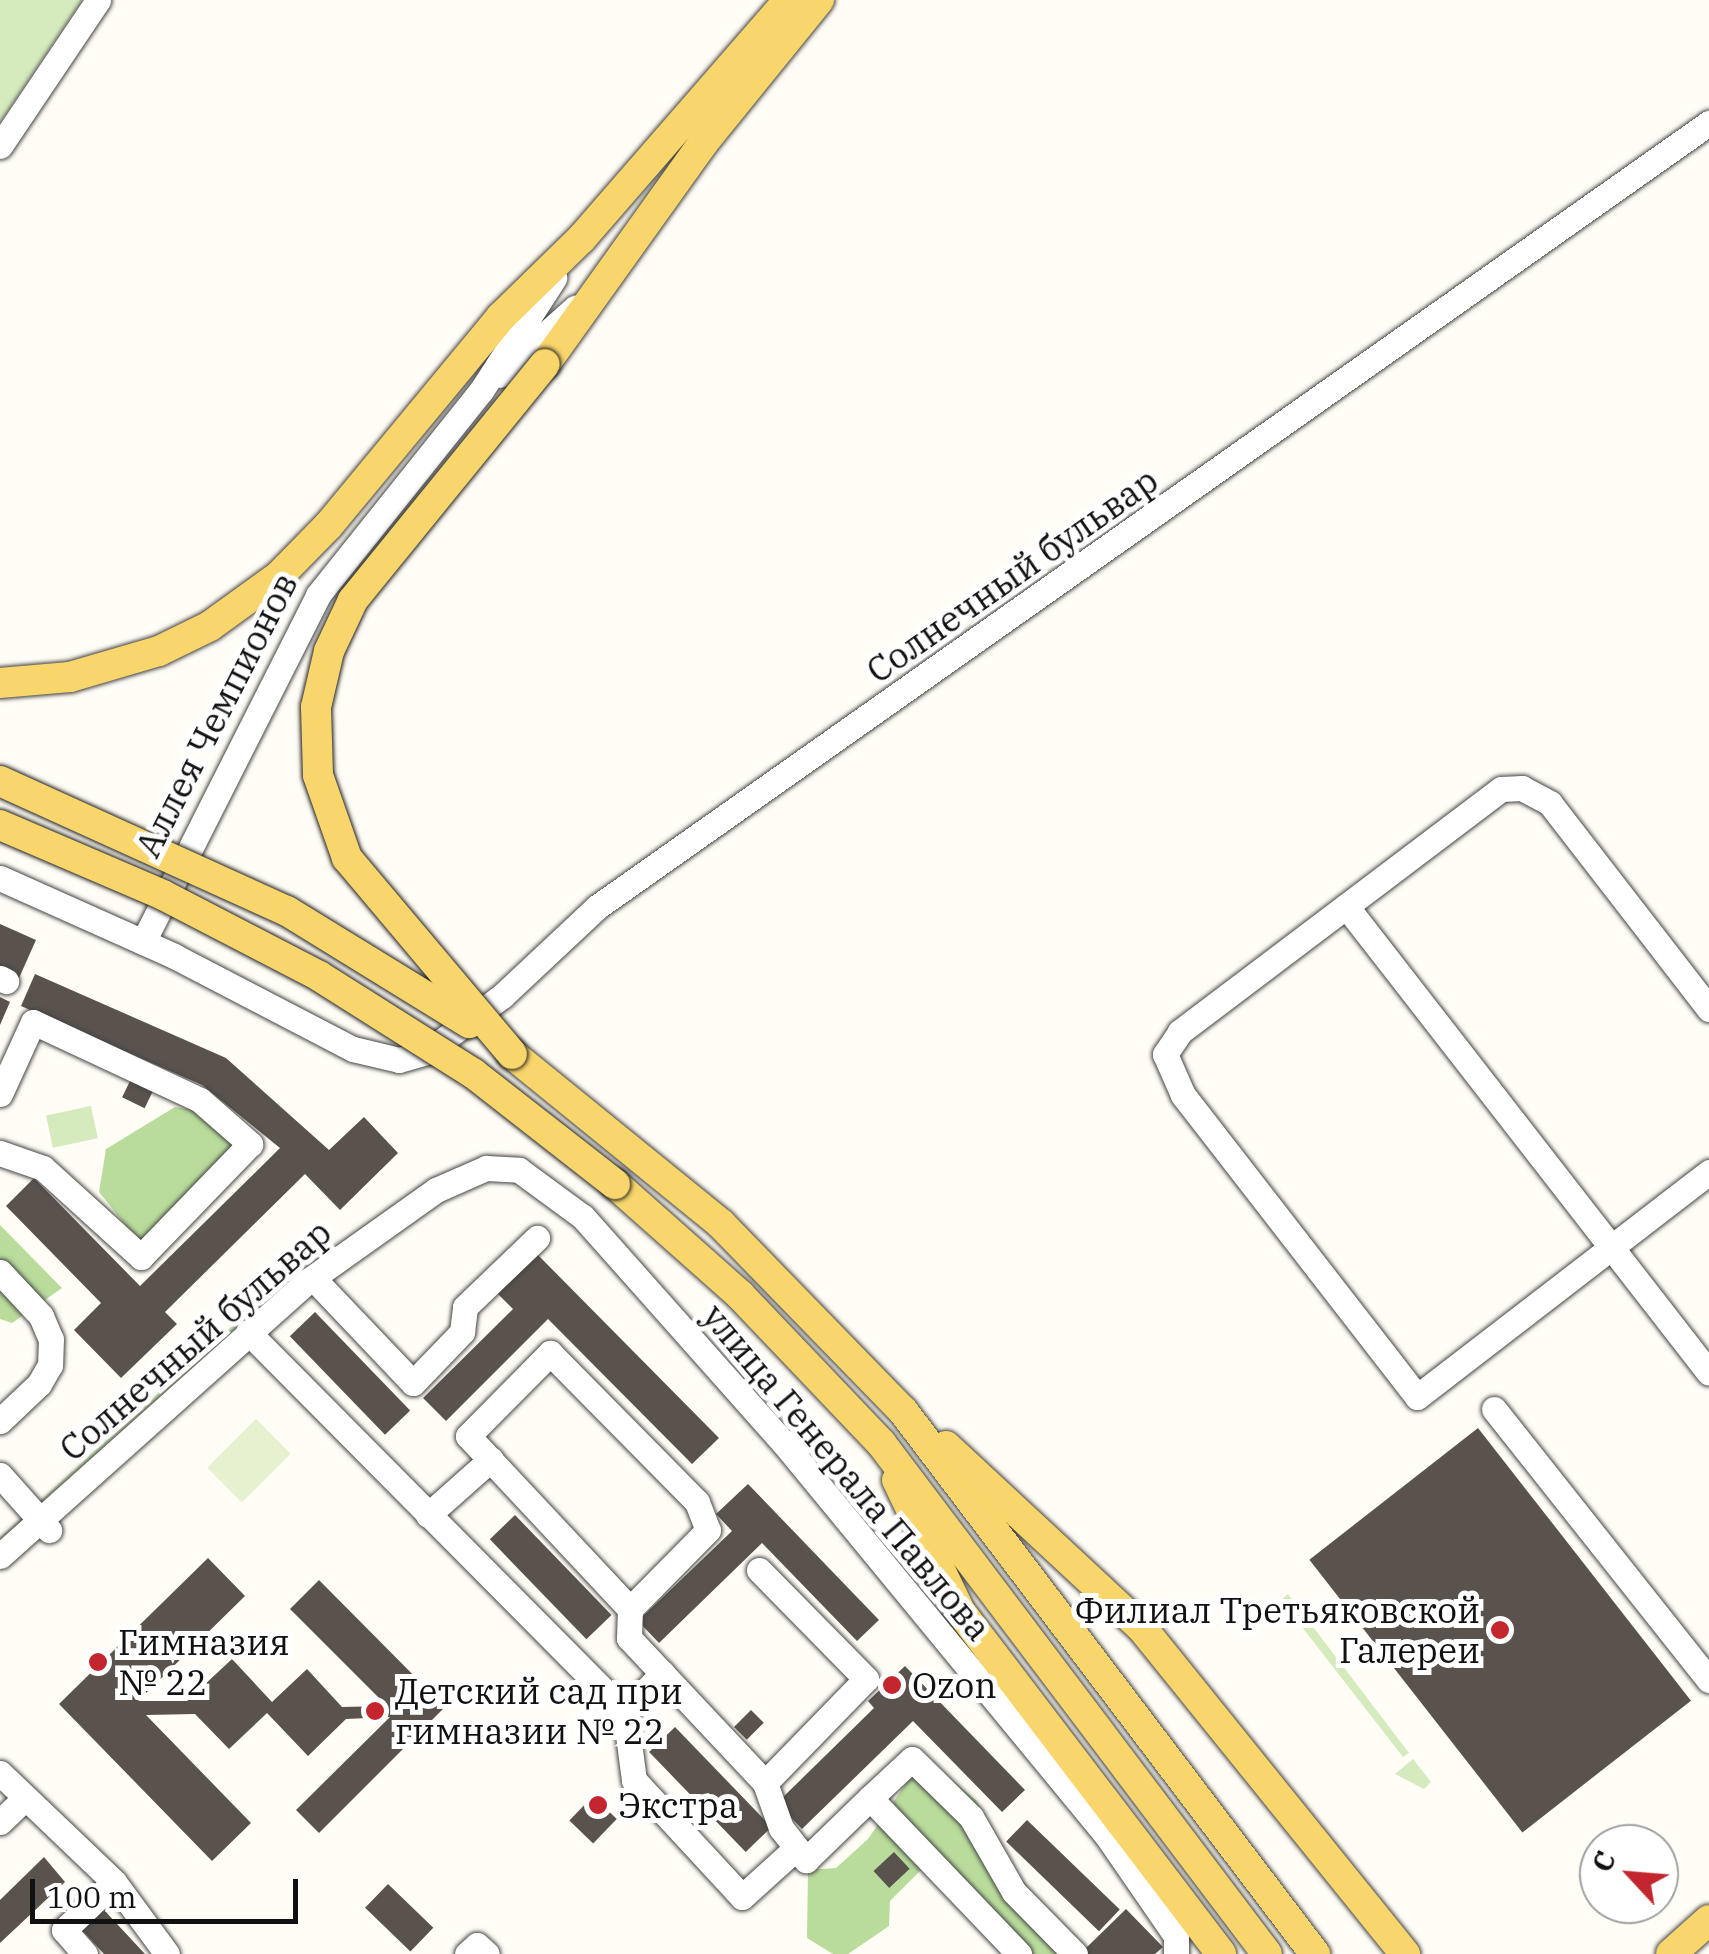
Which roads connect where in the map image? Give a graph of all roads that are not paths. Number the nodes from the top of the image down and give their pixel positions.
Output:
1 (98, 0) edge
2 (789, 0) edge
3 (820, 0) edge
4 (1709, 123) edge
5 (0, 146) edge
6 (581, 239) junction
7 (614, 272) junction
8 (482, 391) junction
9 (0, 682) edge
10 (0, 782) edge
11 (0, 825) edge
12 (0, 878) edge
13 (1346, 906) junction
14 (144, 942) junction
15 (1709, 1009) edge
16 (512, 1054) junction
17 (0, 1094) edge
18 (1, 1155) edge
19 (498, 1167) joint
20 (1709, 1172) edge
21 (537, 1238) dead end
22 (1608, 1249) junction
23 (0, 1272) edge
24 (313, 1278) junction
25 (248, 1332) junction
26 (1709, 1373) edge
27 (1494, 1408) dead end
28 (903, 1411) junction
29 (0, 1421) edge
30 (880, 1444) junction
31 (492, 1459) junction
32 (0, 1475) edge
33 (428, 1516) junction
34 (44, 1525) junction
35 (0, 1556) edge
36 (759, 1570) dead end
37 (630, 1609) junction
38 (663, 1672) junction
39 (1709, 1680) edge
40 (624, 1712) junction
41 (0, 1773) edge
42 (764, 1783) junction
43 (25, 1798) junction
44 (870, 1798) junction
45 (0, 1822) edge
46 (794, 1848) junction
47 (114, 1882) junction
48 (1709, 1920) edge
49 (86, 1954) edge
50 (168, 1954) edge
51 (467, 1954) edge
52 (487, 1954) edge
53 (1019, 1954) edge
54 (1075, 1954) edge
55 (1176, 1954) edge
56 (1221, 1954) edge
57 (1267, 1954) edge
58 (1315, 1954) edge
59 (1405, 1954) edge
60 (1671, 1954) edge

1 - 5 street
2 - 6 main road, Аллея Чемпионов
3 - 7 main road, Аллея Чемпионов
4 - 14 street, Солнечный бульвар
6 - 8 street, Аллея Чемпионов
6 - 9 main road
7 - 8 street, Аллея Чемпионов
7 - 16 main road, bridge
8 - 14 street, Аллея Чемпионов
10 - 16 main road, bridge
11 - 30 main road, bridge
12 - 14 street
13 - 15 street
13 - 22 street
13 - 22 street
16 - 28 main road
17 - 18 street
19 - 24 street, Солнечный бульвар
19 - 55 street, улица Генерала Павлова
20 - 22 street
21 - 24 street
22 - 26 street
23 - 29 street
24 - 25 street, Солнечный бульвар
25 - 33 street
25 - 34 street, Солнечный бульвар
27 - 39 street
28 - 58 main road
28 - 59 main road
30 - 56 main road
30 - 57 main road
31 - 33 street
31 - 37 street
31 - 37 street
32 - 34 street
33 - 40 street
34 - 35 street, Солнечный бульвар
36 - 42 street
37 - 38 street
38 - 40 street
38 - 42 street
40 - 46 street
41 - 43 street
42 - 46 street
43 - 45 street
43 - 47 street
44 - 46 street
44 - 53 street
44 - 54 street
47 - 49 street
47 - 50 street
48 - 60 main road
51 - 52 street

